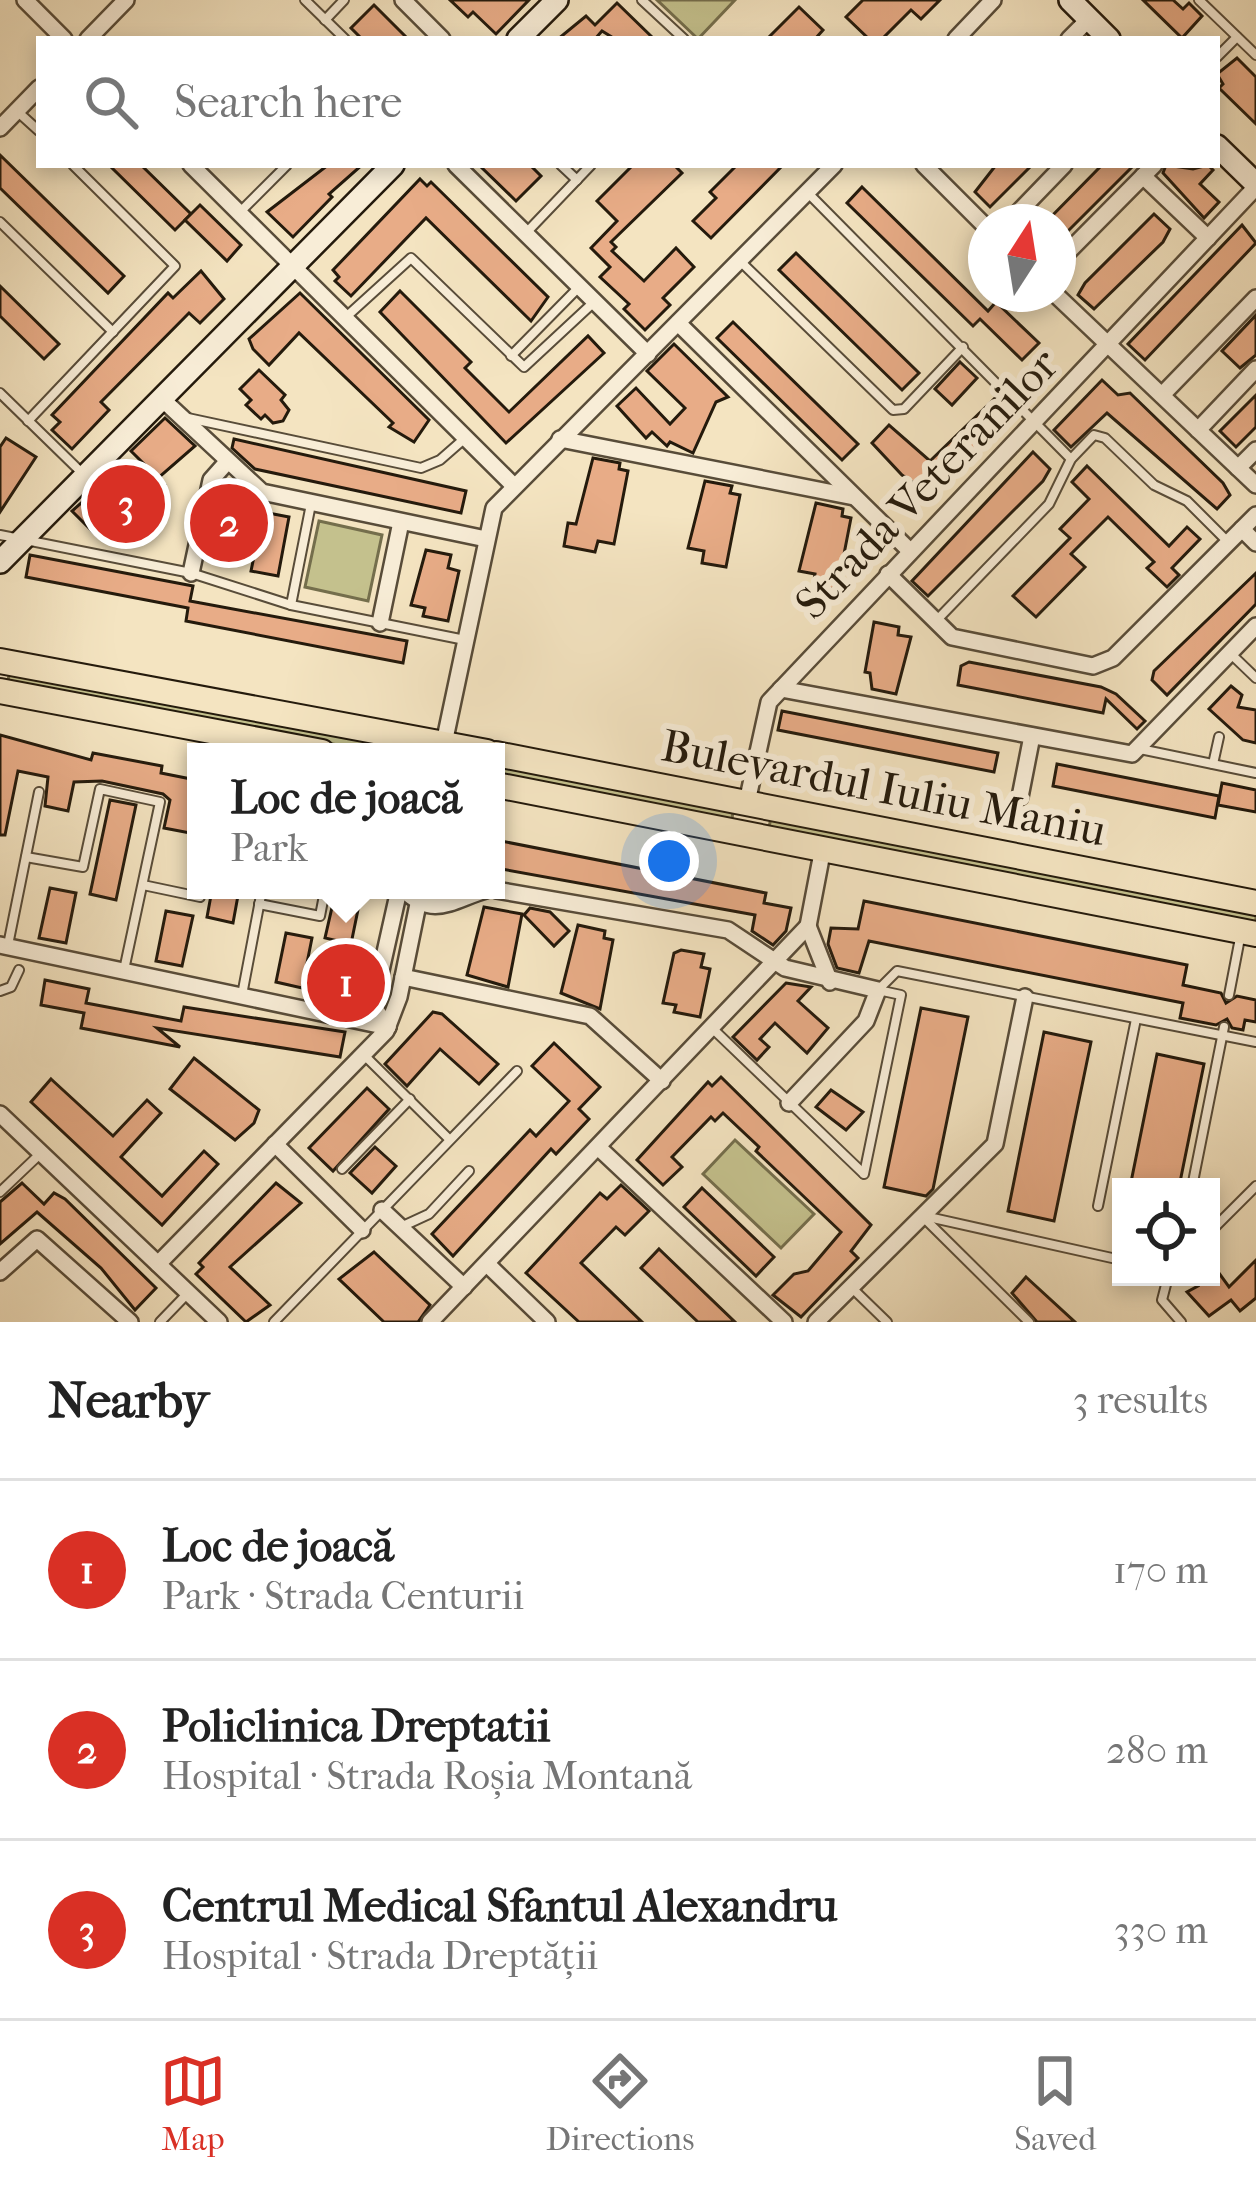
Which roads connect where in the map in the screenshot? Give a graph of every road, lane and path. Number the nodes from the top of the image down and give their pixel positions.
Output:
1 (25, 0) edge
2 (126, 0) edge
3 (305, 0) edge
4 (344, 0) edge
5 (403, 0) edge
6 (556, 0) edge
7 (642, 0) edge
8 (993, 0) edge
9 (1070, 0) edge
10 (1199, 0) edge
11 (1089, 19) junction
12 (325, 20) junction
13 (61, 36) edge
14 (91, 36) edge
15 (342, 36) edge
16 (439, 36) edge
17 (521, 36) edge
18 (681, 36) edge
19 (959, 36) edge
20 (1072, 36) edge
21 (1106, 36) edge
22 (1237, 37) junction
23 (1220, 54) edge
24 (1256, 56) edge
25 (36, 91) edge
26 (17, 111) junction
27 (0, 128) edge
28 (36, 128) edge
29 (1220, 149) edge
30 (76, 168) edge
31 (194, 168) edge
32 (283, 168) edge
33 (390, 168) edge
34 (459, 168) edge
35 (564, 168) edge
36 (588, 168) edge
37 (831, 168) edge
38 (1061, 168) edge
39 (935, 169) edge
40 (1149, 171) edge
41 (577, 180) junction
42 (1256, 185) edge
43 (807, 192) junction
44 (1027, 204) edge
45 (968, 207) edge
46 (239, 213) junction
47 (0, 222) edge
48 (526, 234) junction
49 (1208, 238) junction
50 (1076, 244) edge
51 (739, 260) junction
52 (292, 266) junction
53 (579, 287) junction
54 (1256, 298) edge
55 (594, 302) junction
56 (1073, 312) edge
57 (345, 318) junction
58 (678, 323) junction
59 (113, 332) junction
60 (1108, 344) junction
61 (963, 346) junction
62 (648, 354) junction
63 (511, 356) junction
64 (1256, 369) edge
65 (0, 393) edge
66 (1162, 395) junction
67 (161, 398) junction
68 (180, 417) junction
69 (1035, 420) junction
70 (28, 421) junction
71 (1198, 430) junction
72 (465, 438) junction
73 (560, 439) junction
74 (1256, 450) edge
75 (1071, 459) junction
76 (227, 461) junction
77 (1238, 468) junction
78 (84, 475) junction
79 (1256, 485) edge
80 (514, 486) junction
81 (857, 498) junction
82 (311, 503) junction
83 (1256, 515) edge
84 (401, 522) junction
85 (1242, 529) junction
86 (10, 538) edge
87 (486, 538) junction
88 (1229, 543) junction
89 (1256, 543) edge
90 (910, 551) junction
91 (0, 562) edge
92 (191, 573) junction
93 (888, 574) junction
94 (291, 605) junction
95 (935, 622) junction
96 (380, 623) junction
97 (1256, 626) edge
98 (467, 640) junction
99 (1230, 653) junction
100 (0, 661) edge
101 (1256, 678) edge
102 (781, 689) junction
103 (0, 691) edge
104 (1032, 736) junction
105 (1219, 737) dead end
106 (274, 743) edge
107 (418, 743) edge
108 (444, 743) edge
109 (1139, 749) junction
110 (505, 756) edge
111 (1214, 764) junction
112 (1256, 772) edge
113 (505, 787) edge
114 (39, 791) dead end
115 (1020, 797) dead end
116 (747, 802) junction
117 (823, 848) junction
118 (26, 856) junction
119 (142, 886) junction
120 (505, 892) edge
121 (187, 895) edge
122 (260, 899) edge
123 (324, 899) edge
124 (400, 899) edge
125 (412, 899) edge
126 (464, 899) edge
127 (1256, 903) edge
128 (259, 904) junction
129 (418, 904) junction
130 (808, 926) junction
131 (1249, 932) edge
132 (4, 946) edge
133 (773, 963) junction
134 (20, 970) dead end
135 (124, 972) junction
136 (404, 976) junction
137 (830, 982) junction
138 (878, 990) junction
139 (0, 991) edge
140 (1229, 995) dead end
141 (242, 996) junction
142 (1025, 997) junction
143 (1136, 1019) junction
144 (388, 1028) junction
145 (712, 1028) junction
146 (1223, 1031) junction
147 (1256, 1042) edge
148 (364, 1055) junction
149 (517, 1071) dead end
150 (662, 1081) junction
151 (410, 1100) junction
152 (789, 1103) junction
153 (0, 1114) edge
154 (449, 1139) junction
155 (275, 1144) junction
156 (599, 1148) junction
157 (41, 1153) junction
158 (342, 1169) dead end
159 (469, 1171) dead end
160 (1194, 1178) edge
161 (1256, 1186) edge
162 (0, 1192) edge
163 (1098, 1206) dead end
164 (382, 1210) junction
165 (922, 1216) junction
166 (1220, 1222) edge
167 (401, 1227) junction
168 (362, 1230) junction
169 (1112, 1259) edge
170 (158, 1264) junction
171 (488, 1264) junction
172 (0, 1272) edge
173 (1166, 1286) edge
174 (851, 1287) junction
175 (464, 1288) junction
176 (188, 1293) junction
177 (130, 1322) edge
178 (160, 1322) edge
179 (219, 1322) edge
180 (274, 1322) edge
181 (430, 1322) edge
182 (547, 1322) edge
183 (784, 1322) edge
184 (816, 1322) edge
185 (887, 1322) edge
186 (1029, 1322) edge
187 (1181, 1322) edge

1 - 13 street
2 - 14 street
3 - 12 lane
4 - 12 lane
5 - 16 street
6 - 17 street
7 - 18 lane
8 - 19 street
9 - 11 street
10 - 22 lane
11 - 20 street
11 - 21 street
12 - 15 lane
22 - 23 lane
22 - 24 lane
25 - 26 street
26 - 27 street
26 - 28 lane
29 - 42 street
30 - 59 lane
31 - 46 street
32 - 46 lane
33 - 52 street
34 - 48 street
35 - 41 lane
36 - 41 lane
37 - 43 street
38 - 44 street
39 - 45 street
40 - 49 street
40 - 50 street
41 - 48 lane
42 - 49 street, Strada Veteranilor
43 - 51 street
43 - 61 lane
46 - 52 street
47 - 59 lane
48 - 53 street
49 - 60 street, Strada Veteranilor
51 - 58 street
51 - 61 lane
52 - 57 street
52 - 67 street
53 - 55 street
53 - 63 lane
54 - 66 street
55 - 62 street
55 - 63 lane
56 - 60 street
57 - 63 lane
57 - 72 street
58 - 62 street
58 - 81 street
59 - 70 lane
60 - 66 street
60 - 69 street, Strada Veteranilor
61 - 69 lane
62 - 73 street
64 - 71 street
65 - 70 lane
66 - 71 street
67 - 68 street
67 - 78 street
68 - 72 lane
68 - 76 street
69 - 75 lane
69 - 90 street, Strada Veteranilor
70 - 78 lane
71 - 77 street
72 - 80 street
73 - 80 street
73 - 81 street
74 - 77 street
75 - 88 lane
75 - 95 lane
76 - 82 street
76 - 92 street
77 - 79 street
78 - 86 street
80 - 87 street
81 - 90 street
82 - 84 street
82 - 94 lane
83 - 85 street
84 - 87 street
84 - 96 street
85 - 88 street
85 - 89 street
86 - 91 street
86 - 92 lane
87 - 98 street
88 - 95 street
90 - 93 street, Strada Veteranilor
92 - 94 lane
93 - 95 street
93 - 102 street, Strada Veteranilor
94 - 96 lane
96 - 98 lane
97 - 99 street
98 - 108 street
99 - 101 lane
99 - 109 street
100 - 107 main road
102 - 104 street
102 - 116 street, Strada Veteranilor
103 - 106 main road
104 - 109 street
104 - 115 street
105 - 111 lane
109 - 111 lane
110 - 116 main road, Bulevardul Iuliu Maniu
111 - 112 lane
113 - 117 main road, Bulevardul Iuliu Maniu
114 - 118 lane
116 - 127 main road, Bulevardul Iuliu Maniu
117 - 130 street
117 - 131 main road, Bulevardul Iuliu Maniu
118 - 119 lane
118 - 132 lane
119 - 121 lane
119 - 135 lane
120 - 133 street
122 - 128 lane
123 - 128 lane
124 - 144 street
125 - 129 street
126 - 129 street
128 - 141 lane
129 - 136 street
130 - 133 street
130 - 137 street
131 - 140 lane
132 - 135 street
133 - 137 street
133 - 145 street
134 - 139 lane
135 - 141 street
136 - 144 street
136 - 150 street
137 - 138 street
138 - 142 lane
138 - 152 street
138 - 152 lane
141 - 144 street
142 - 143 lane
142 - 165 street
143 - 146 lane
143 - 163 lane
144 - 148 street
145 - 150 street
145 - 152 lane
146 - 147 lane
146 - 160 lane
148 - 151 lane
148 - 155 street
149 - 154 lane
150 - 156 street
151 - 154 lane
151 - 158 lane
153 - 157 street
154 - 164 lane
155 - 168 street
155 - 170 street
156 - 171 street
156 - 183 street
157 - 162 lane
157 - 170 street
159 - 167 lane
161 - 166 lane
164 - 167 street
164 - 168 lane
165 - 169 lane
165 - 174 street
165 - 186 lane
167 - 175 street
168 - 180 lane
170 - 176 street
171 - 175 street
171 - 182 street
172 - 177 street
173 - 187 lane
174 - 184 street
174 - 185 lane
175 - 181 street
176 - 178 lane
176 - 179 street

